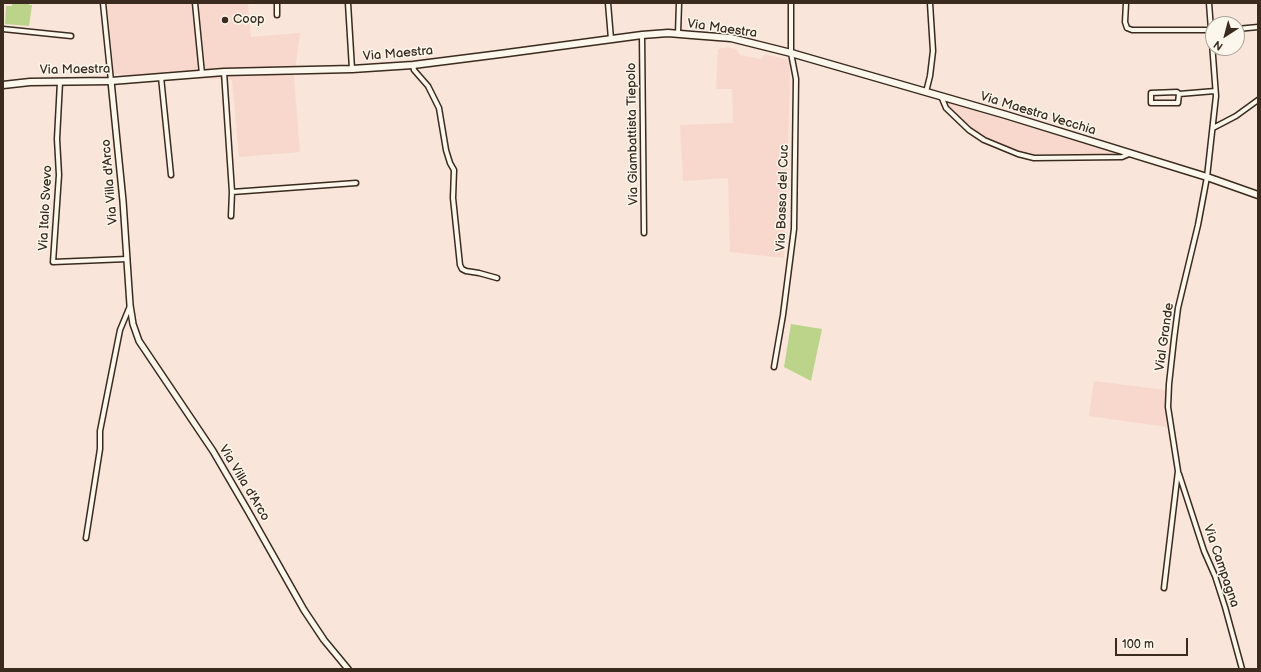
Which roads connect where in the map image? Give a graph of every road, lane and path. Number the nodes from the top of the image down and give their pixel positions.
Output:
1 (103, 3) edge
2 (195, 3) edge
3 (277, 3) edge
4 (348, 3) edge
5 (608, 3) edge
6 (679, 3) edge
7 (791, 3) edge
8 (930, 3) edge
9 (1126, 3) edge
10 (1209, 3) edge
11 (277, 15) dead end
12 (1210, 16) edge
13 (1258, 28) edge
14 (3, 29) edge
15 (1245, 29) edge
16 (1205, 30) edge
17 (678, 34) junction
18 (642, 35) junction
19 (71, 36) dead end
20 (611, 39) junction
21 (791, 53) junction
22 (1214, 56) edge
23 (413, 65) junction
24 (352, 69) junction
25 (224, 72) junction
26 (202, 74) junction
27 (161, 77) junction
28 (111, 81) junction
29 (60, 82) junction
30 (3, 84) edge
31 (1216, 91) junction
32 (926, 92) junction
33 (1179, 94) junction
34 (941, 96) junction
35 (1258, 100) edge
36 (1213, 128) junction
37 (1129, 154) junction
38 (171, 175) dead end
39 (1207, 177) junction
40 (356, 183) dead end
41 (232, 192) junction
42 (1258, 195) edge
43 (231, 216) dead end
44 (644, 233) dead end
45 (127, 259) junction
46 (497, 278) dead end
47 (130, 305) junction
48 (774, 367) dead end
49 (1178, 471) junction
50 (86, 538) dead end
51 (1164, 588) dead end
52 (348, 669) edge
53 (1242, 669) edge

1 - 28 street
2 - 26 street
3 - 11 street
4 - 24 street
5 - 20 street
6 - 17 street
7 - 21 street, Via Bassa del Cuc
8 - 32 street
9 - 16 street
10 - 12 street, Vial Grande
13 - 15 street
14 - 19 street
17 - 18 main road, Via Maestra
17 - 21 main road, Via Maestra
18 - 20 main road, Via Maestra
18 - 44 street, Via Giambattista Tiepolo
20 - 23 main road, Via Maestra
21 - 32 main road, Via Maestra Vecchia
21 - 48 street, Via Bassa del Cuc
22 - 31 street, Vial Grande
23 - 24 main road, Via Maestra
23 - 46 street
24 - 25 main road, Via Maestra
25 - 26 main road, Via Maestra
25 - 41 street
26 - 27 main road, Via Maestra
27 - 28 main road, Via Maestra
27 - 38 street
28 - 29 main road, Via Maestra
28 - 45 street, Via Villa d'Arco
29 - 30 main road, Via Maestra
29 - 45 street, Via Italo Svevo
31 - 33 street
31 - 36 street, Vial Grande
32 - 34 main road, Via Maestra Vecchia
33 - 33 street
34 - 37 main road, Via Maestra Vecchia
34 - 37 street, Via Maestra Vecchia
35 - 36 street
36 - 39 street, Vial Grande
37 - 39 main road, Via Maestra Vecchia
39 - 42 main road, Via Maestra Vecchia
39 - 49 street, Vial Grande
40 - 41 street
41 - 43 street
45 - 47 street, Via Villa d'Arco
47 - 50 street, Via Villa d'Arco
47 - 52 street, Via Villa d'Arco
49 - 51 street, Vial Grande
49 - 53 street, Via Campagna

